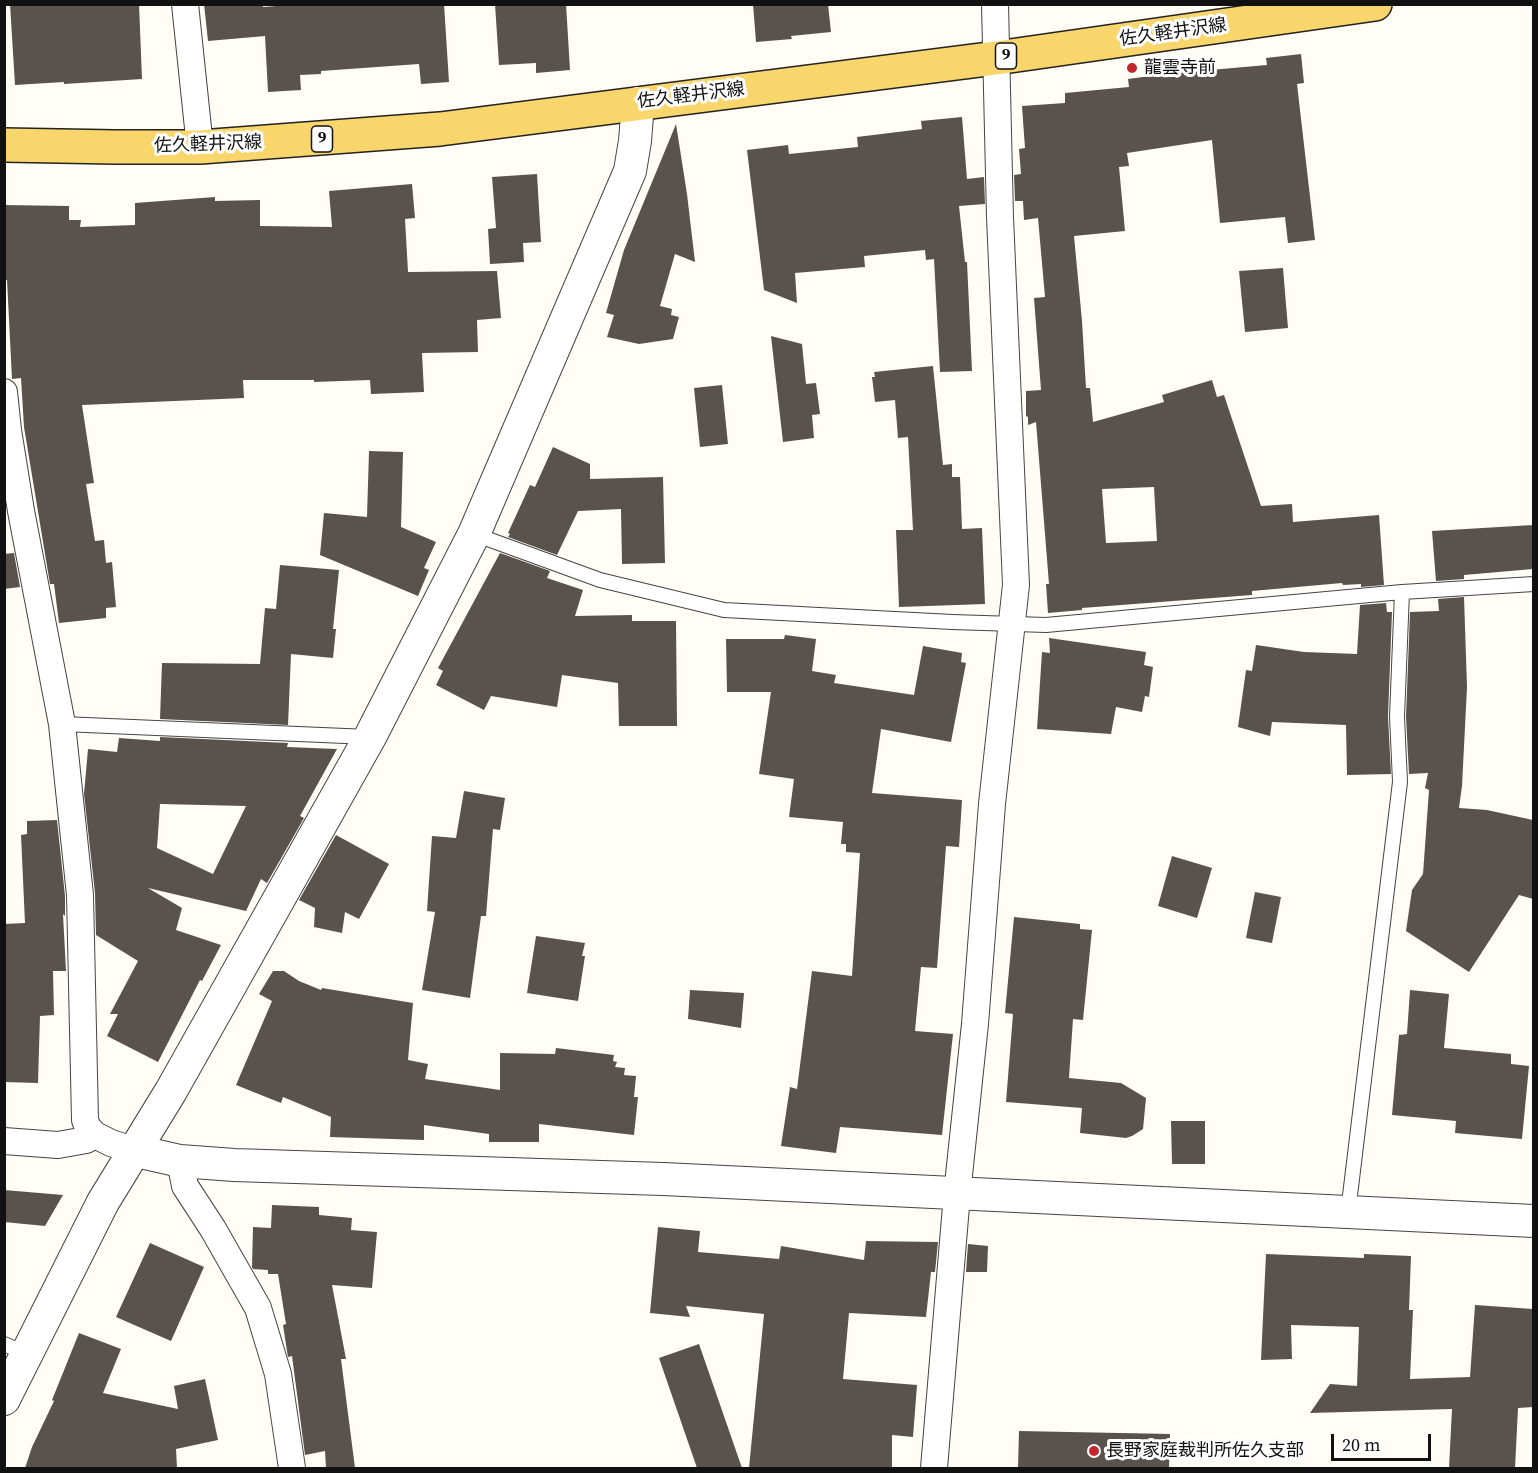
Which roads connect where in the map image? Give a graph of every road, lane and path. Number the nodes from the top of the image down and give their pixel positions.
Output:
1 (185, 4) edge
2 (995, 4) edge
3 (1374, 4) edge
4 (996, 58) junction
5 (638, 102) junction
6 (4, 145) edge
7 (200, 147) junction
8 (4, 392) edge
9 (6, 430) edge
10 (474, 534) junction
11 (1533, 584) edge
12 (1402, 592) junction
13 (1012, 622) junction
14 (62, 724) junction
15 (369, 737) junction
16 (95, 1135) junction
17 (4, 1141) edge
18 (136, 1151) junction
19 (180, 1161) junction
20 (957, 1194) junction
21 (1348, 1212) junction
22 (1533, 1221) edge
23 (16, 1349) edge
24 (4, 1399) edge
25 (292, 1468) edge
26 (934, 1468) edge

1 - 7 street
2 - 4 street
3 - 4 main road, 佐久軽井沢線 / 9
4 - 5 main road, 佐久軽井沢線 / 9
4 - 13 street
5 - 7 main road, 佐久軽井沢線 / 9
5 - 10 street
6 - 7 main road, 佐久軽井沢線 / 9
8 - 9 street
9 - 14 street
10 - 13 lane
10 - 15 street
11 - 12 lane
12 - 13 lane
12 - 21 lane
13 - 20 street
14 - 15 lane
14 - 16 street
15 - 18 street
16 - 17 street
16 - 18 street
18 - 19 street
18 - 23 street
19 - 20 street
19 - 25 street
20 - 21 street
20 - 26 street
21 - 22 street
23 - 24 street

